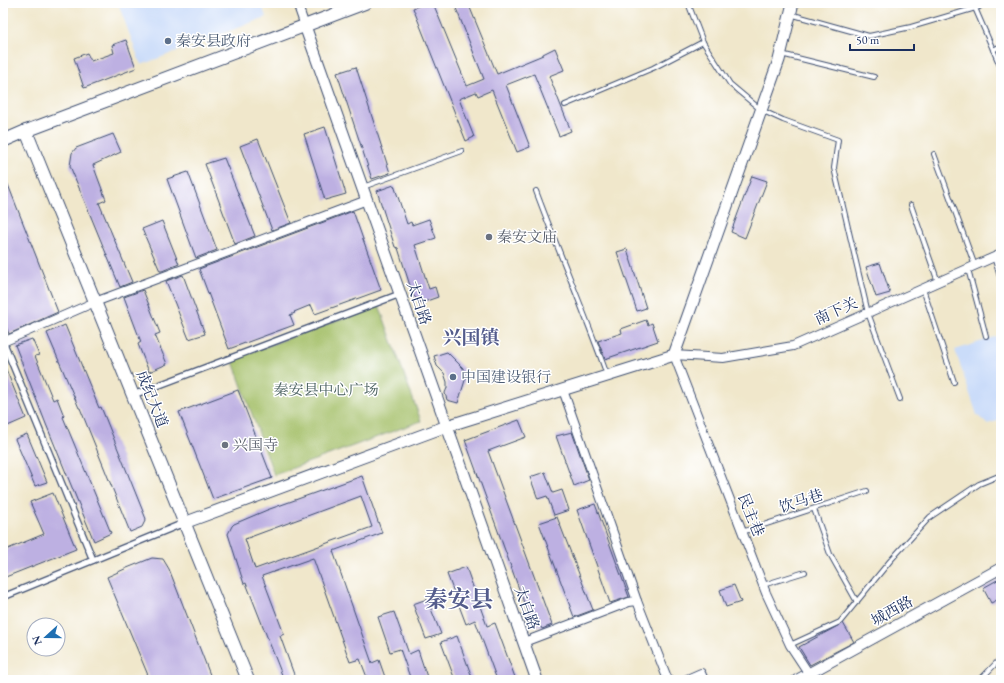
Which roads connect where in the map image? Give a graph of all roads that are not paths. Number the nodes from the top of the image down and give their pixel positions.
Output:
1 (297, 3) edge
2 (365, 3) edge
3 (688, 3) edge
4 (791, 8) edge
5 (305, 26) junction
6 (703, 42) junction
7 (1001, 46) edge
8 (993, 50) junction
9 (780, 54) junction
10 (1001, 68) edge
11 (874, 77) dead end
12 (565, 105) dead end
13 (761, 110) junction
14 (26, 131) junction
15 (4, 137) edge
16 (462, 151) dead end
17 (934, 154) dead end
18 (362, 188) junction
19 (536, 191) dead end
20 (367, 200) junction
21 (911, 205) dead end
22 (997, 256) edge
23 (972, 267) junction
24 (1001, 280) edge
25 (938, 282) junction
26 (923, 288) junction
27 (400, 294) junction
28 (95, 302) junction
29 (868, 312) junction
30 (986, 336) dead end
31 (3, 342) edge
32 (674, 355) junction
33 (607, 376) junction
34 (954, 382) dead end
35 (562, 390) junction
36 (132, 395) junction
37 (900, 399) dead end
38 (447, 426) junction
39 (1001, 475) edge
40 (867, 491) dead end
41 (814, 510) junction
42 (184, 523) junction
43 (742, 532) junction
44 (93, 560) junction
45 (1001, 568) edge
46 (805, 572) dead end
47 (763, 585) junction
48 (3, 597) edge
49 (638, 601) junction
50 (857, 602) junction
51 (524, 642) junction
52 (790, 645) junction
53 (1001, 658) edge
54 (812, 677) edge
55 (248, 680) edge
56 (537, 680) edge
57 (668, 680) edge
58 (685, 680) edge
59 (704, 680) edge
60 (797, 680) edge
61 (980, 680) edge

1 - 5 street
2 - 5 main road
3 - 6 lane
4 - 8 lane
4 - 9 main road
5 - 14 main road
5 - 18 main road, 太白路
6 - 12 lane
6 - 13 lane
7 - 8 lane
8 - 10 lane
9 - 11 lane
9 - 13 main road
13 - 29 lane
13 - 32 main road
14 - 15 main road
14 - 28 main road, 成纪大道
16 - 18 lane
17 - 23 lane
18 - 20 main road, 太白路
19 - 33 lane
20 - 27 main road, 太白路
20 - 28 street
21 - 25 lane
22 - 23 street, 南下关
22 - 24 lane
23 - 25 street, 南下关
23 - 30 lane
25 - 26 street, 南下关
26 - 29 street, 南下关
26 - 34 lane
27 - 36 street
27 - 38 main road, 太白路
28 - 31 street
28 - 36 main road, 成纪大道
29 - 32 street, 南下关
29 - 37 lane
31 - 44 street
32 - 33 main road
32 - 43 street, 民主巷
33 - 35 main road
35 - 38 main road
35 - 49 street
36 - 42 main road, 成纪大道
38 - 42 main road
38 - 51 main road, 太白路
39 - 50 lane
40 - 41 lane, 饮马巷
41 - 43 lane, 饮马巷
41 - 50 lane
42 - 44 street
42 - 55 main road, 成纪大道
43 - 47 street, 民主巷
44 - 48 street
45 - 54 street, 城西路
46 - 47 lane
47 - 52 street, 民主巷
49 - 51 street
49 - 57 street
50 - 52 lane
51 - 56 main road, 太白路
52 - 54 street, 民主巷
53 - 61 lane
54 - 60 street, 城西路
58 - 59 street

